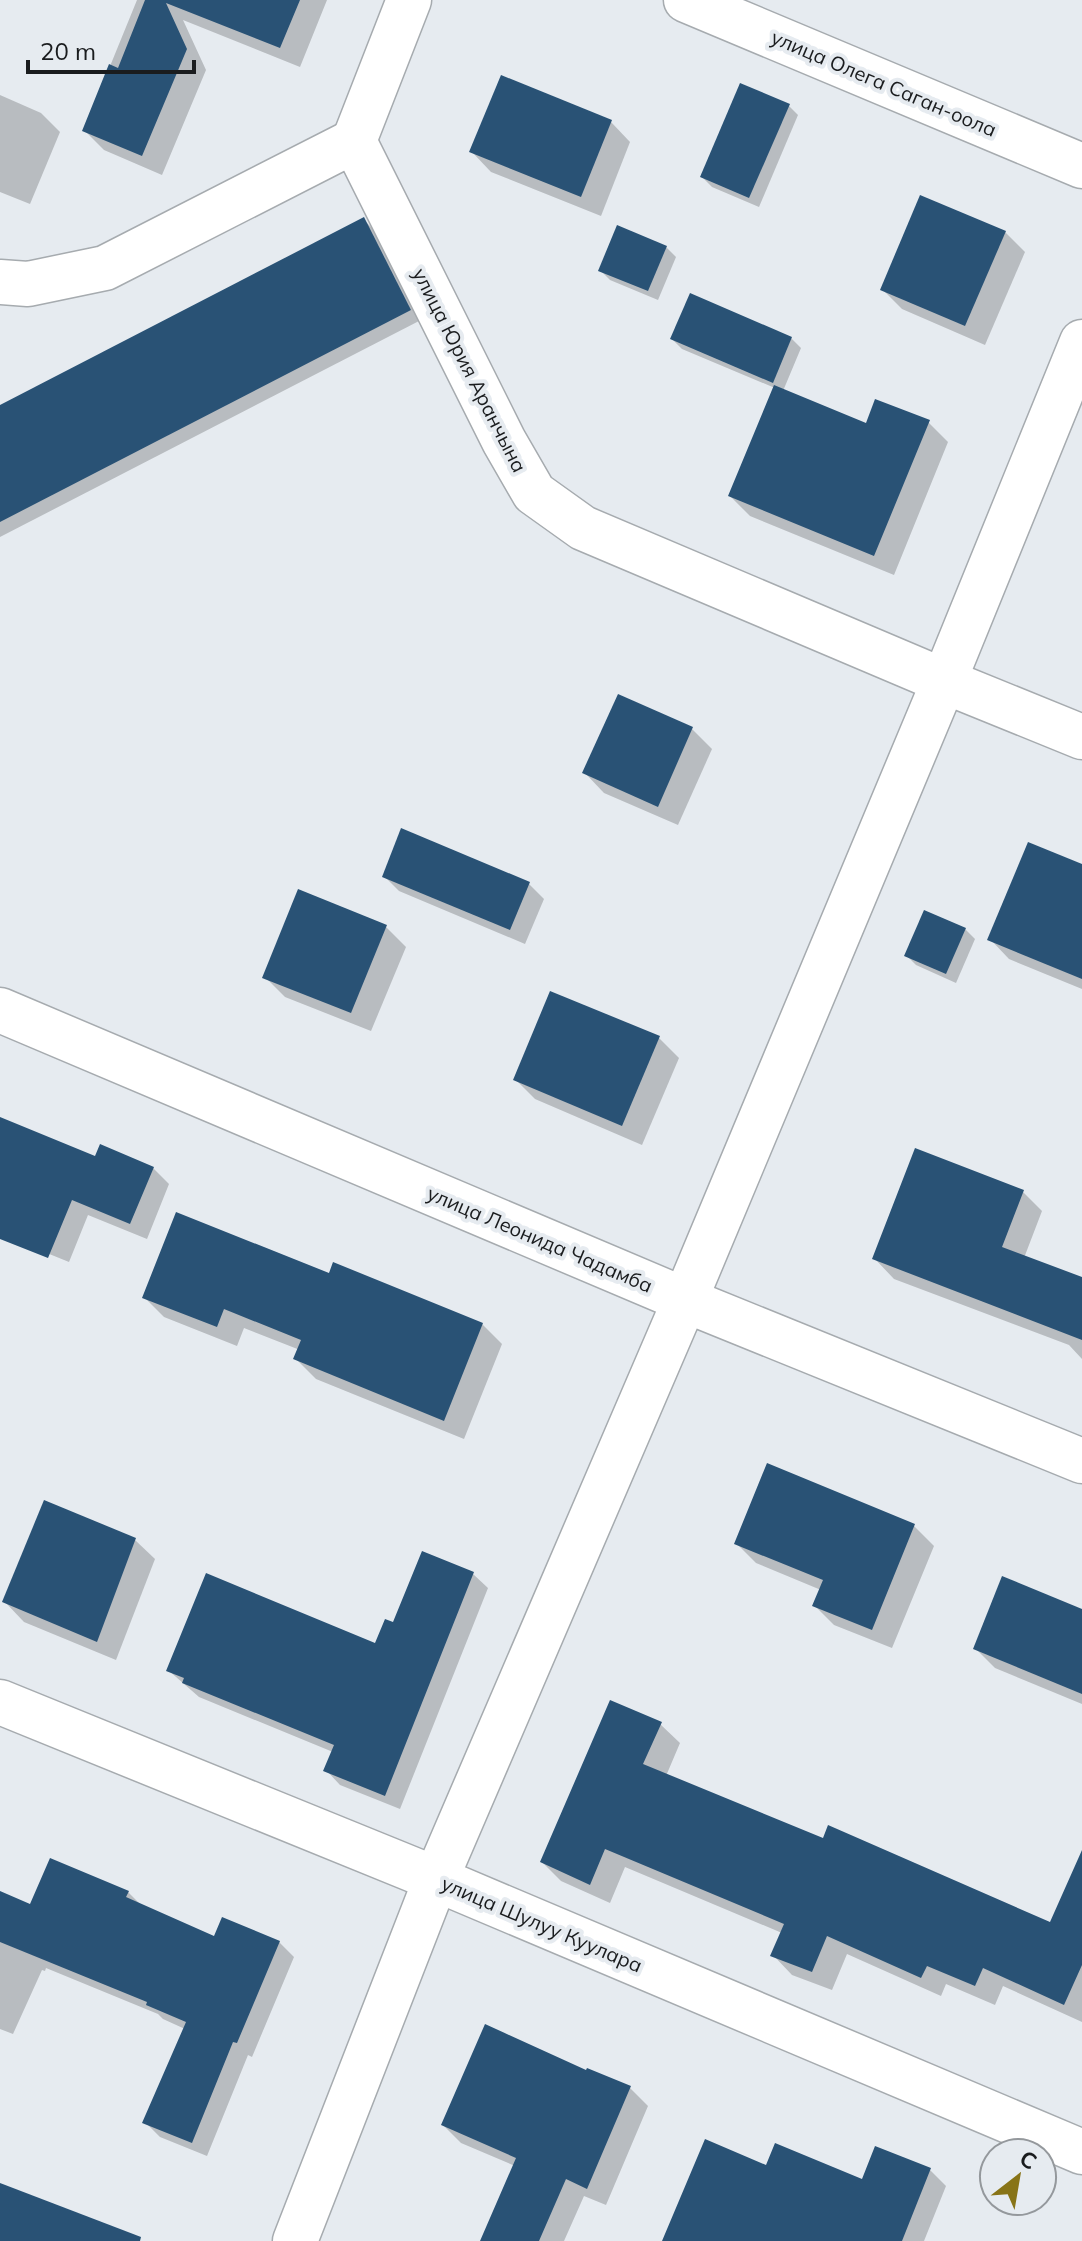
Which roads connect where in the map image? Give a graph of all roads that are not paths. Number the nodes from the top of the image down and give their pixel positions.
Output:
1 (409, 0) edge
2 (686, 0) edge
3 (354, 141) junction
4 (1082, 166) edge
5 (0, 282) edge
6 (1082, 342) edge
7 (944, 681) junction
8 (1082, 737) edge
9 (0, 1010) edge
10 (685, 1300) junction
11 (1082, 1461) edge
12 (0, 1702) edge
13 (436, 1879) junction
14 (1082, 2152) edge
15 (295, 2241) edge

1 - 3 street
2 - 4 street, улица Олега Саган-оола
3 - 5 street
3 - 7 street, улица Юрия Аранчына
6 - 7 street
7 - 8 street, улица Юрия Аранчына
7 - 10 street
9 - 10 street, улица Леонида Чадамба
10 - 11 street, улица Леонида Чадамба
10 - 13 street
12 - 13 street, улица Шулуу Куулара
13 - 14 street, улица Шулуу Куулара
13 - 15 street

